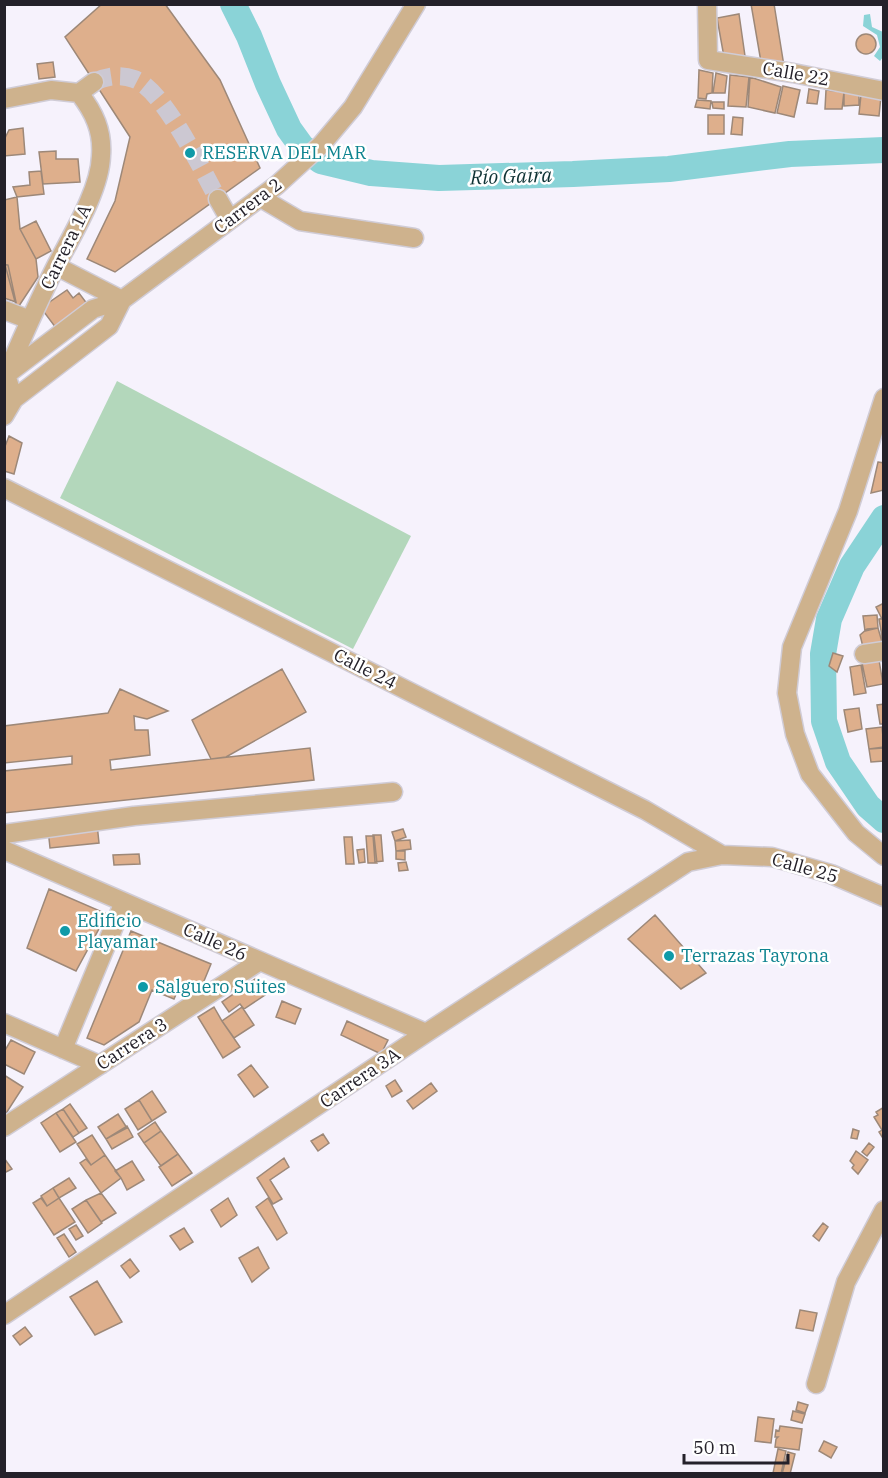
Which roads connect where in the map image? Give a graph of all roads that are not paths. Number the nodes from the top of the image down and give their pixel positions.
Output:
1 (416, 4) edge
2 (707, 4) edge
3 (884, 91) edge
4 (4, 99) edge
5 (261, 198) junction
6 (218, 199) tunnel mouth
7 (230, 220) junction
8 (414, 238) dead end
9 (56, 266) junction
10 (122, 300) junction
11 (4, 310) edge
12 (30, 320) junction
13 (5, 377) edge
14 (884, 398) edge
15 (14, 399) junction
16 (4, 416) edge
17 (4, 488) edge
18 (884, 651) edge
19 (864, 654) dead end
20 (393, 792) dead end
21 (4, 834) edge
22 (4, 850) edge
23 (722, 855) junction
24 (884, 856) edge
25 (884, 897) edge
26 (124, 902) junction
27 (260, 961) junction
28 (4, 1023) edge
29 (426, 1034) junction
30 (63, 1049) junction
31 (100, 1065) junction
32 (4, 1127) edge
33 (884, 1210) edge
34 (4, 1315) edge
35 (816, 1384) dead end

1 - 5 street, Carrera 2
2 - 3 street, Calle 22
4 - 9 street, Carrera 1A
5 - 7 street, Carrera 2
5 - 8 street
6 - 7 street
7 - 10 street, Carrera 2
9 - 10 street
9 - 12 street, Carrera 1A
10 - 13 street, Carrera 2
10 - 15 street, Carrera 2
11 - 12 street
12 - 13 street, Carrera 1A
13 - 15 street
14 - 24 street
15 - 16 street, Carrera 2
17 - 23 street, Calle 24
18 - 19 street
20 - 21 street
22 - 26 street, Calle 26
23 - 25 street, Calle 25
23 - 29 street, Carrera 3A
26 - 27 street, Calle 26
26 - 30 street
27 - 29 street, Calle 26
27 - 31 street, Carrera 3
28 - 30 street
29 - 34 street, Carrera 3A
30 - 31 street
31 - 32 street, Carrera 3
33 - 35 street

